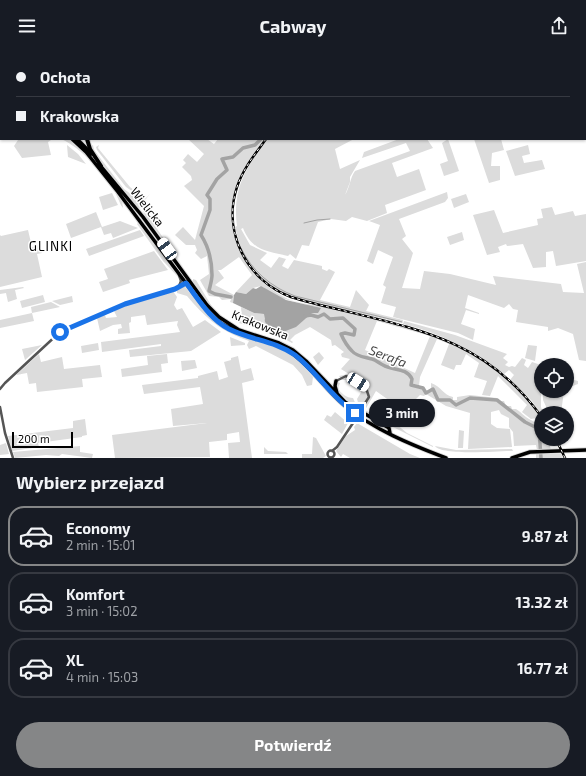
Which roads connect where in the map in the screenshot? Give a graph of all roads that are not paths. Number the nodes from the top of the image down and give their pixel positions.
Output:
1 (73, 140) edge
2 (78, 140) edge
3 (87, 140) edge
4 (101, 166) junction
5 (179, 273) junction
6 (187, 281) junction
7 (178, 288) junction
8 (197, 291) joint
9 (324, 380) junction
10 (336, 381) junction
11 (0, 389) edge
12 (338, 396) junction
13 (0, 407) edge
14 (390, 433) junction
15 (586, 450) edge
16 (334, 455) edge
17 (13, 458) edge
18 (446, 458) edge
19 (512, 458) edge

1 - 5 main road, Wielicka
2 - 4 main road, Wielicka
3 - 4 highway
4 - 6 main road, Wielicka
5 - 6 main road, Krakowska
5 - 7 street
6 - 7 street
6 - 8 main road, Wielicka
6 - 14 main road, Krakowska
7 - 11 street
8 - 9 main road, Krakowska
9 - 10 main road
9 - 12 main road, Krakowska
10 - 12 main road
10 - 16 street, bridge
12 - 14 main road, Krakowska
13 - 17 street
14 - 18 main road, Krakowska
15 - 19 main road

